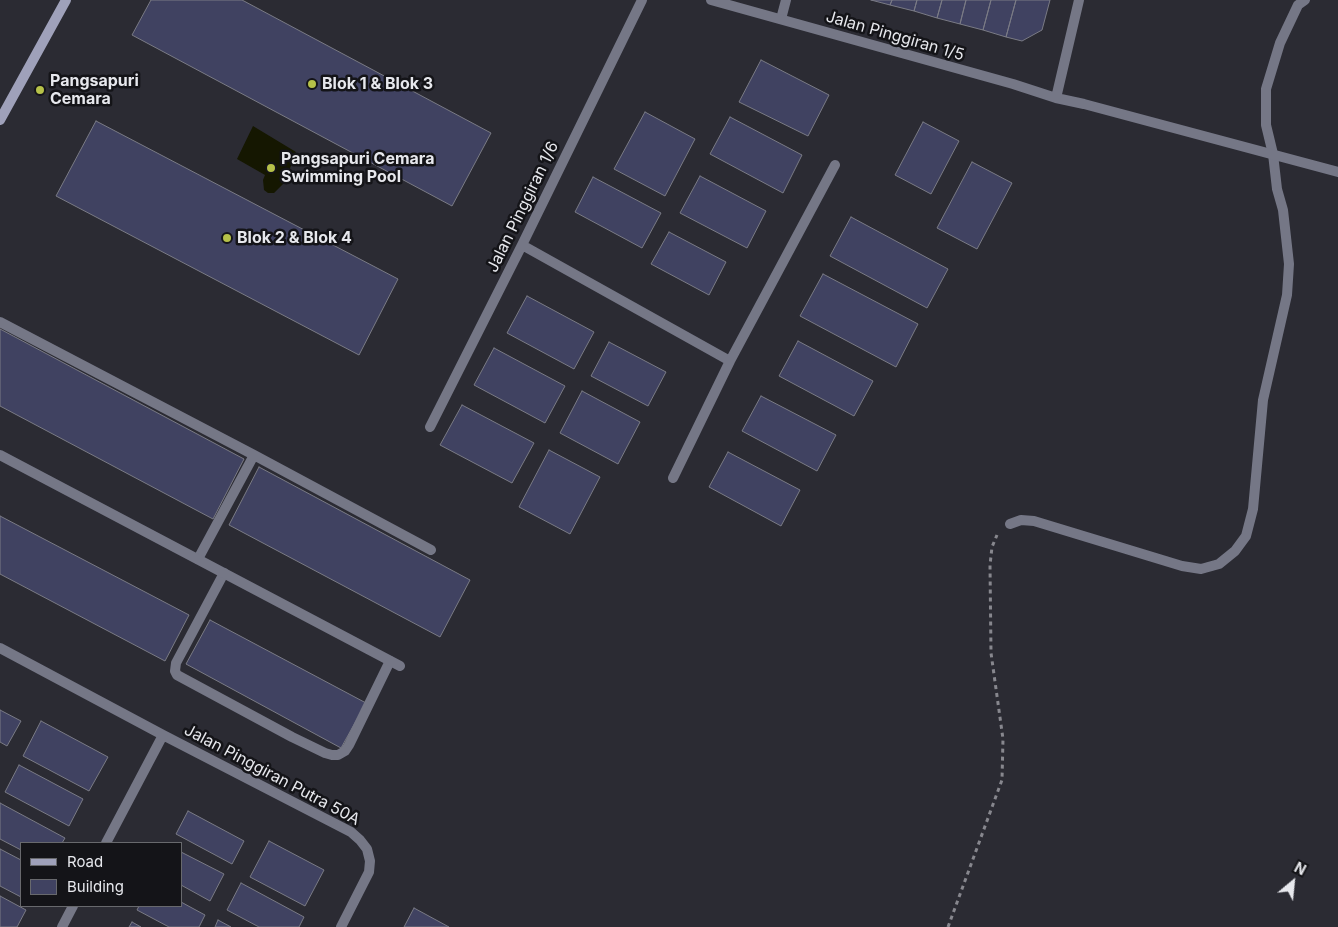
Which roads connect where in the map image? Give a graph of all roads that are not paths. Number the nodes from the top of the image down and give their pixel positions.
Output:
1 (66, 0) edge
2 (642, 0) edge
3 (711, 0) edge
4 (786, 0) edge
5 (1079, 0) edge
6 (1305, 0) edge
7 (781, 19) junction
8 (1056, 98) junction
9 (0, 120) edge
10 (1273, 154) junction
11 (835, 166) dead end
12 (1338, 172) edge
13 (522, 245) junction
14 (0, 322) edge
15 (730, 361) junction
16 (430, 426) dead end
17 (0, 455) edge
18 (254, 455) junction
19 (673, 478) dead end
20 (1010, 524) road end
21 (430, 550) dead end
22 (198, 560) junction
23 (224, 573) junction
24 (0, 648) edge
25 (390, 661) junction
26 (400, 666) dead end
27 (163, 735) junction
28 (107, 842) edge
29 (72, 907) edge
30 (62, 927) edge
31 (341, 927) edge

1 - 9 street
2 - 13 street, Jalan Pinggiran 1/6
3 - 7 street, Jalan Pinggiran 1/5
4 - 7 street
5 - 8 street
6 - 10 street
7 - 8 street, Jalan Pinggiran 1/5
8 - 10 street, Jalan Pinggiran 1/5
10 - 12 street, Jalan Pinggiran 1/5
10 - 20 street
11 - 15 street
13 - 15 street
13 - 16 street, Jalan Pinggiran 1/6
14 - 18 street
15 - 19 street
17 - 22 street
18 - 21 street
18 - 22 street
22 - 23 street
23 - 25 street
23 - 25 street
24 - 27 street, Jalan Pinggiran Putra 50A
25 - 26 street
27 - 28 street, Jalan Pinggiran Putra 50A
27 - 31 street, Jalan Pinggiran Putra 50A
29 - 30 street

